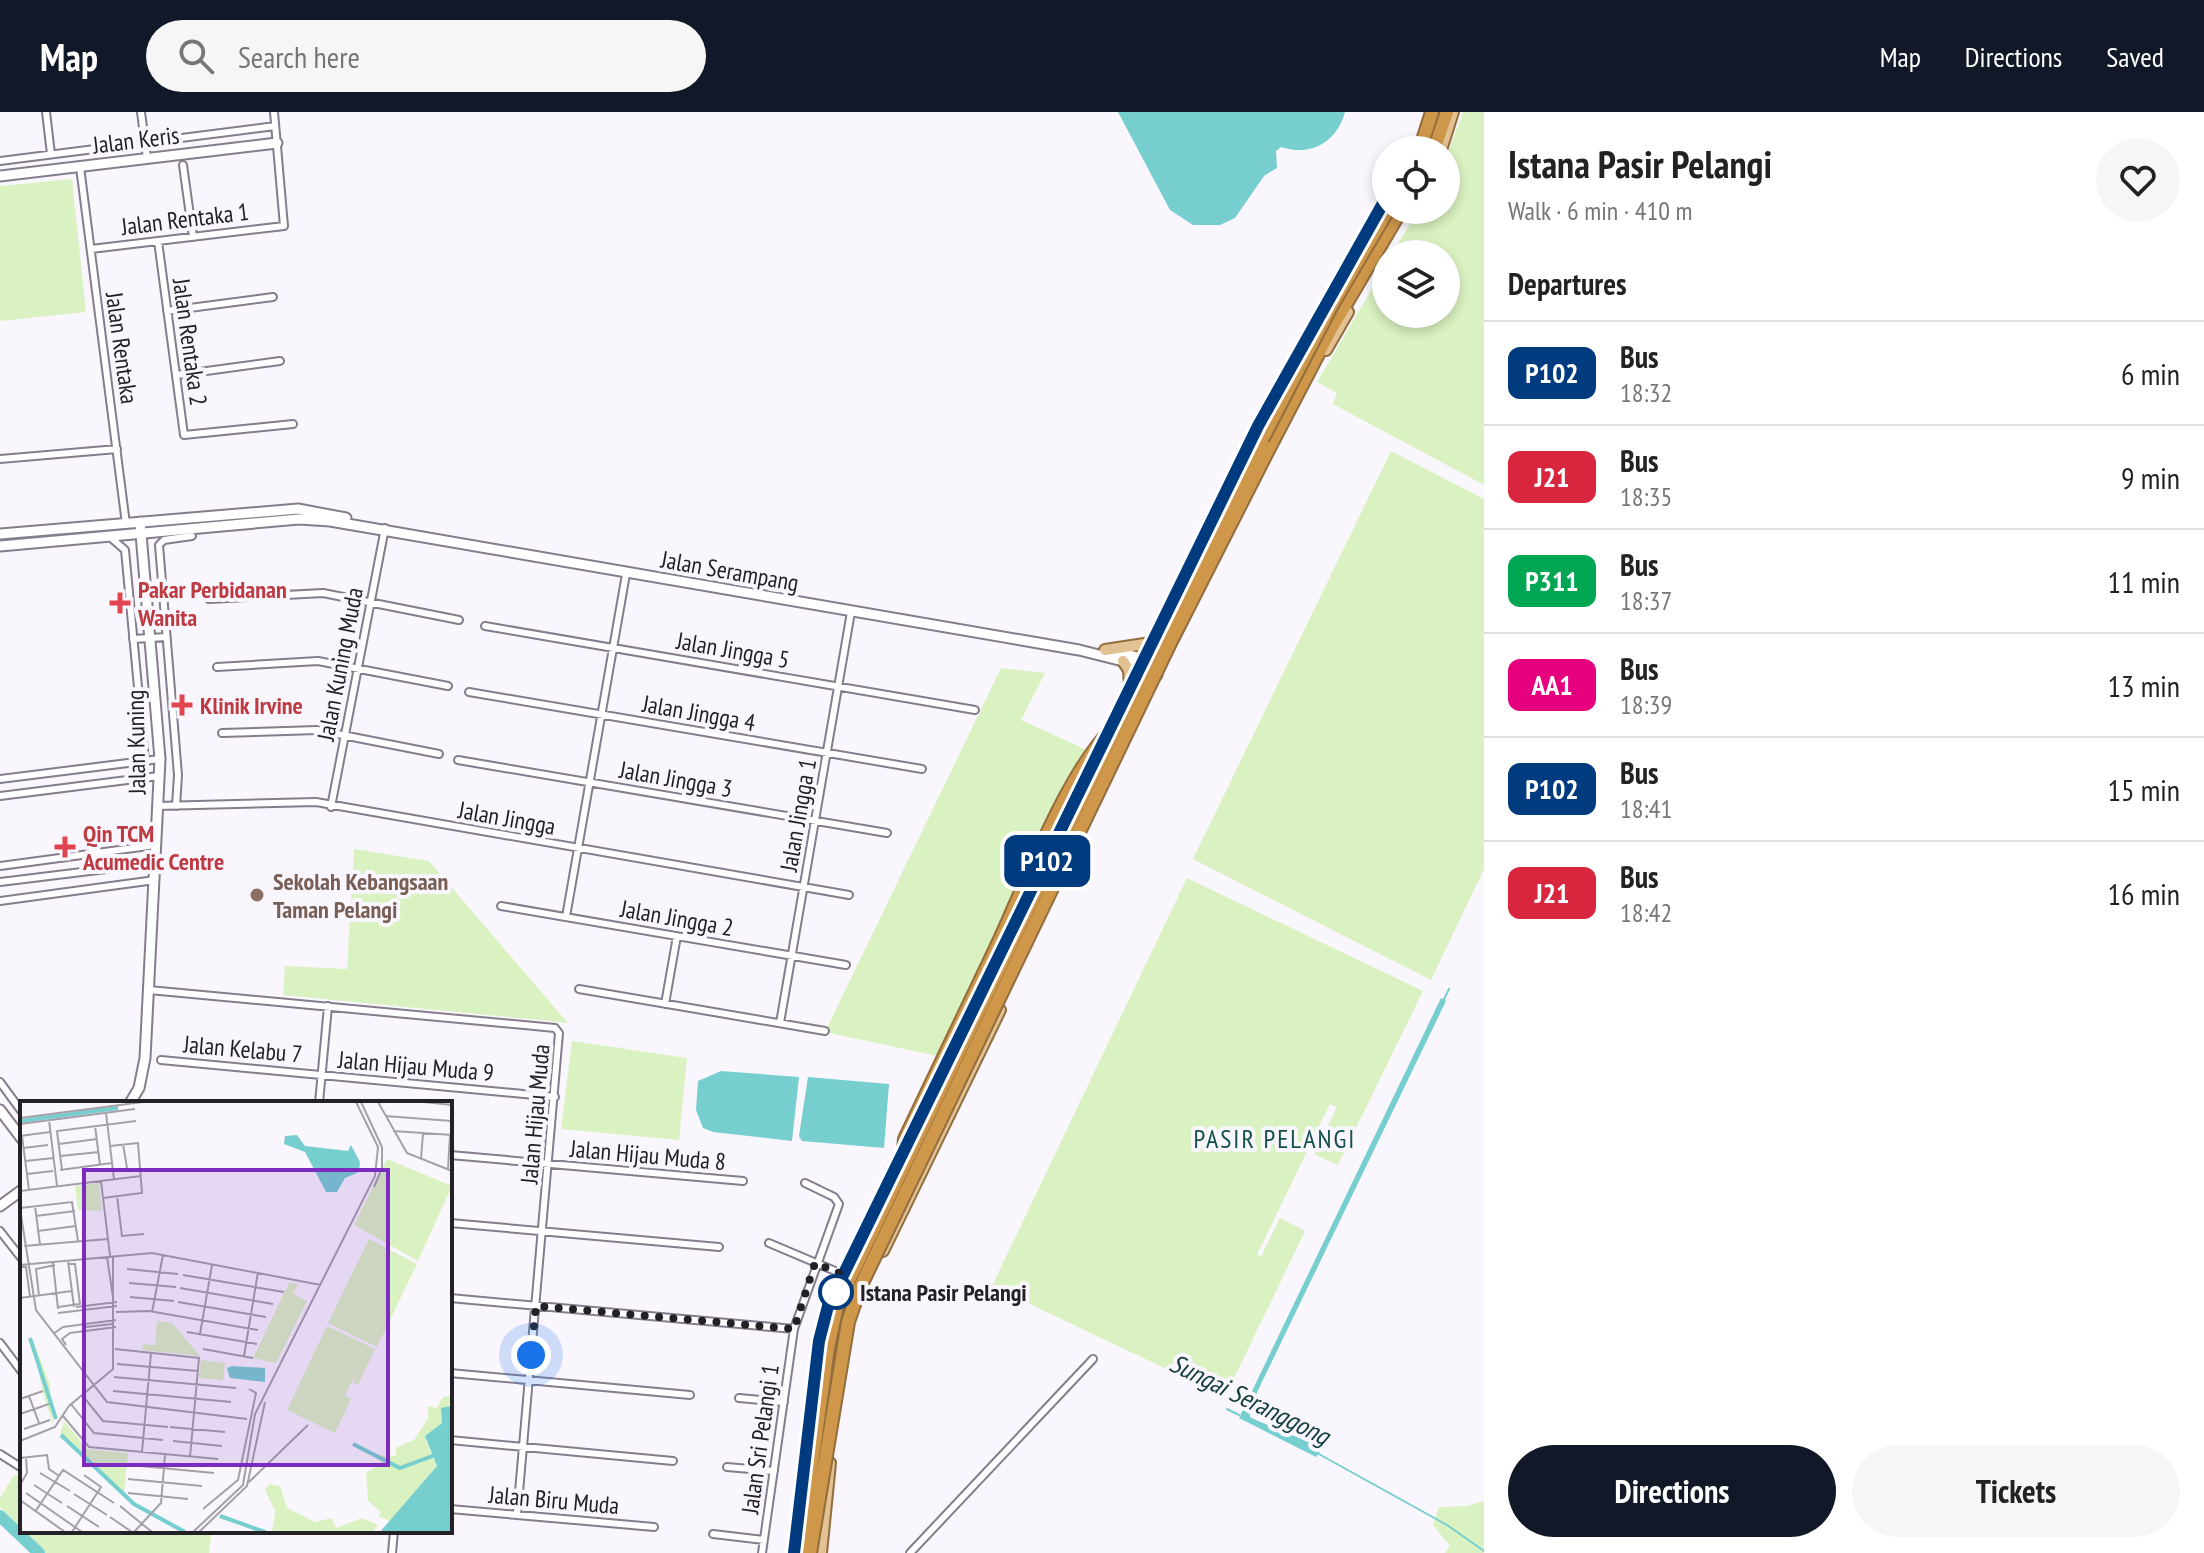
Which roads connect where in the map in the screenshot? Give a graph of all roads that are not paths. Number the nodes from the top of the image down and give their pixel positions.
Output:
1 (46, 112) edge
2 (141, 112) edge
3 (274, 112) edge
4 (1430, 112) edge
5 (1450, 112) edge
6 (275, 126) junction
7 (1419, 136) edge
8 (1424, 136) edge
9 (1440, 136) edge
10 (1444, 136) edge
11 (145, 143) junction
12 (277, 143) junction
13 (51, 154) junction
14 (147, 158) junction
15 (0, 161) edge
16 (183, 165) dead end
17 (80, 167) junction
18 (0, 176) edge
19 (1372, 223) edge
20 (1380, 224) edge
21 (1393, 224) edge
22 (1399, 224) edge
23 (193, 237) junction
24 (158, 241) junction
25 (91, 249) junction
26 (273, 297) dead end
27 (167, 311) junction
28 (280, 361) dead end
29 (177, 375) junction
30 (293, 424) dead end
31 (117, 449) junction
32 (0, 459) edge
33 (140, 522) junction
34 (126, 523) junction
35 (381, 527) junction
36 (0, 534) edge
37 (142, 534) junction
38 (127, 535) junction
39 (108, 536) junction
40 (192, 536) dead end
41 (0, 546) edge
42 (626, 574) junction
43 (209, 599) dead end
44 (369, 602) junction
45 (851, 612) junction
46 (459, 620) dead end
47 (485, 626) dead end
48 (166, 637) junction
49 (151, 638) junction
50 (133, 639) junction
51 (1151, 643) junction
52 (613, 648) junction
53 (1079, 650) junction
54 (1105, 650) junction
55 (1123, 661) junction
56 (1141, 662) junction
57 (217, 667) dead end
58 (357, 669) junction
59 (1159, 670) junction
60 (448, 686) dead end
61 (838, 686) junction
62 (1130, 686) junction
63 (469, 692) dead end
64 (975, 710) dead end
65 (602, 715) junction
66 (174, 717) junction
67 (158, 719) junction
68 (1118, 722) junction
69 (222, 733) dead end
70 (344, 735) junction
71 (827, 753) junction
72 (439, 754) dead end
73 (160, 759) junction
74 (458, 760) dead end
75 (145, 761) junction
76 (922, 769) dead end
77 (42, 774) junction
78 (159, 776) junction
79 (0, 779) edge
80 (590, 783) junction
81 (44, 791) junction
82 (0, 796) edge
83 (157, 806) junction
84 (176, 806) junction
85 (331, 807) junction
86 (815, 821) junction
87 (887, 833) dead end
88 (156, 845) junction
89 (578, 849) junction
90 (52, 859) junction
91 (155, 863) junction
92 (0, 866) edge
93 (54, 876) junction
94 (37, 878) junction
95 (155, 880) junction
96 (0, 882) edge
97 (803, 887) junction
98 (849, 895) dead end
99 (39, 896) junction
100 (0, 901) edge
101 (501, 906) dead end
102 (566, 917) junction
103 (677, 936) junction
104 (792, 956) junction
105 (846, 965) dead end
106 (579, 989) dead end
107 (149, 990) junction
108 (665, 1004) junction
109 (328, 1006) junction
110 (780, 1023) junction
111 (825, 1031) dead end
112 (161, 1060) dead end
113 (321, 1075) junction
114 (0, 1082) edge
115 (555, 1097) junction
116 (131, 1101) edge
117 (319, 1101) edge
118 (20, 1109) edge
119 (0, 1110) edge
120 (20, 1136) edge
121 (452, 1155) edge
122 (903, 1158) junction
123 (549, 1164) junction
124 (743, 1181) dead end
125 (805, 1183) dead end
126 (20, 1191) edge
127 (0, 1206) edge
128 (452, 1223) edge
129 (0, 1231) edge
130 (543, 1231) junction
131 (769, 1243) dead end
132 (719, 1247) dead end
133 (20, 1256) edge
134 (815, 1263) junction
135 (844, 1275) junction
136 (868, 1285) junction
137 (452, 1298) edge
138 (536, 1306) junction
139 (794, 1329) junction
140 (0, 1343) edge
141 (1093, 1359) dead end
142 (20, 1369) edge
143 (452, 1373) edge
144 (529, 1380) junction
145 (690, 1395) dead end
146 (739, 1398) dead end
147 (784, 1402) junction
148 (452, 1440) edge
149 (523, 1447) junction
150 (0, 1454) edge
151 (673, 1461) dead end
152 (20, 1467) edge
153 (727, 1467) dead end
154 (774, 1471) junction
155 (452, 1509) edge
156 (517, 1515) junction
157 (654, 1527) dead end
158 (394, 1533) edge
159 (713, 1534) dead end
160 (764, 1540) junction
161 (392, 1553) edge
162 (762, 1553) edge
163 (797, 1553) edge
164 (810, 1553) edge
165 (821, 1553) edge
166 (910, 1553) edge

1 - 13 street
2 - 11 street
3 - 6 street
4 - 7 main road
4 - 8 highway
5 - 9 highway
5 - 10 main road
6 - 11 street
6 - 12 street
11 - 13 street
11 - 14 street
12 - 14 main road, Jalan Keris
12 - 23 street, Jalan Rentaka 1
13 - 15 street
14 - 17 main road, Jalan Keris
16 - 23 street
17 - 18 main road, Jalan Keris
17 - 25 street, Jalan Rentaka
19 - 51 main road
20 - 68 highway, bridge
21 - 164 highway, bridge
22 - 59 main road
23 - 24 street, Jalan Rentaka 1
24 - 25 street, Jalan Rentaka 1
24 - 27 street, Jalan Rentaka 2
25 - 31 street, Jalan Rentaka
26 - 27 street
27 - 29 street, Jalan Rentaka 2
28 - 29 street
29 - 30 street, Jalan Rentaka 2
31 - 32 street
31 - 34 street, Jalan Rentaka
33 - 34 main road, Jalan Serampang
33 - 35 main road, Jalan Serampang
33 - 37 main road, Jalan Kuning
34 - 36 main road, Jalan Serampang
34 - 38 street, Jalan Rentaka
35 - 37 main road, Jalan Serampang
35 - 42 main road, Jalan Serampang
35 - 44 street, Jalan Kuning Muda
37 - 38 main road, Jalan Serampang
37 - 49 main road, Jalan Kuning
38 - 39 main road, Jalan Serampang
39 - 41 main road, Jalan Serampang
39 - 50 street
40 - 48 street
42 - 45 main road, Jalan Serampang
42 - 52 street
43 - 44 street
44 - 46 street
44 - 58 street, Jalan Kuning Muda
45 - 53 main road, Jalan Serampang
45 - 61 street, Jalan Jingga 1
47 - 52 street, Jalan Jingga 5
48 - 49 street
48 - 66 street
49 - 50 street
49 - 67 main road, Jalan Kuning
50 - 75 street
51 - 54 main road
51 - 56 main road
52 - 61 street, Jalan Jingga 5
52 - 65 street
53 - 54 main road, Jalan Serampang
53 - 55 main road, Jalan Serampang
54 - 56 main road, Jalan Serampang
55 - 56 main road, Jalan Serampang
55 - 62 main road
56 - 59 main road, Jalan Serampang
56 - 62 main road
57 - 58 street
58 - 60 street
58 - 70 street, Jalan Kuning Muda
59 - 136 main road
61 - 64 street, Jalan Jingga 5
61 - 71 street, Jalan Jingga 1
62 - 122 main road
63 - 65 street, Jalan Jingga 4
65 - 71 street, Jalan Jingga 4
65 - 80 street
66 - 67 street
66 - 84 street
67 - 73 main road, Jalan Kuning
68 - 122 highway, bridge
68 - 163 highway, bridge
69 - 70 street
70 - 72 street
70 - 85 street, Jalan Kuning Muda
71 - 76 street, Jalan Jingga 4
71 - 86 street, Jalan Jingga 1
73 - 75 street
73 - 78 main road, Jalan Kuning
74 - 80 street, Jalan Jingga 3
75 - 77 street
77 - 79 street
77 - 81 street
78 - 81 street
78 - 83 main road, Jalan Kuning
80 - 86 street, Jalan Jingga 3
80 - 89 street
81 - 82 street
83 - 84 street, Jalan Jingga
83 - 88 main road, Jalan Kuning
84 - 85 street, Jalan Jingga
85 - 89 street, Jalan Jingga
86 - 87 street, Jalan Jingga 3
86 - 97 street, Jalan Jingga 1
88 - 90 street
88 - 91 main road, Jalan Kuning
89 - 97 street, Jalan Jingga
89 - 102 street
90 - 92 street
90 - 93 street
91 - 93 street
91 - 95 main road, Jalan Kuning
93 - 94 street
94 - 96 street
94 - 99 street
95 - 99 street
95 - 107 main road, Jalan Kuning
97 - 98 street, Jalan Jingga
97 - 104 street, Jalan Jingga 1
99 - 100 street
101 - 102 street, Jalan Jingga 2
102 - 103 street, Jalan Jingga 2
103 - 104 street, Jalan Jingga 2
103 - 108 street
104 - 105 street, Jalan Jingga 2
104 - 110 street, Jalan Jingga 1
106 - 108 street
107 - 109 street, Jalan Hijau Muda
107 - 116 main road, Jalan Kuning
108 - 110 street
109 - 113 street
109 - 115 street, Jalan Hijau Muda
110 - 111 street
112 - 113 street, Jalan Kelabu 7
113 - 115 street, Jalan Hijau Muda 9
113 - 117 street
114 - 118 street
115 - 123 street, Jalan Hijau Muda
119 - 120 main road
121 - 123 street, Jalan Hijau Muda 8
122 - 135 main road
123 - 124 street, Jalan Hijau Muda 8
123 - 130 street, Jalan Hijau Muda
125 - 134 street, Jalan Sri Pelangi 1
126 - 127 main road
128 - 130 street
129 - 133 street
130 - 132 street
130 - 138 street, Jalan Hijau Muda
131 - 134 street
134 - 135 street
134 - 139 street, Jalan Sri Pelangi 1
135 - 136 street
135 - 163 main road
136 - 165 main road
137 - 138 street
138 - 139 street
138 - 144 street, Jalan Hijau Muda
139 - 147 street, Jalan Sri Pelangi 1
140 - 142 street
141 - 166 street
143 - 144 street
144 - 145 street
144 - 149 street, Jalan Hijau Muda
146 - 147 street
147 - 154 street, Jalan Sri Pelangi 1
148 - 149 street
149 - 151 street
149 - 156 street, Jalan Hijau Muda
150 - 152 street
153 - 154 street
154 - 160 street, Jalan Sri Pelangi 1
155 - 156 street, Jalan Biru Muda
156 - 157 street, Jalan Biru Muda
158 - 161 street
159 - 160 street
160 - 162 street, Jalan Sri Pelangi 1

